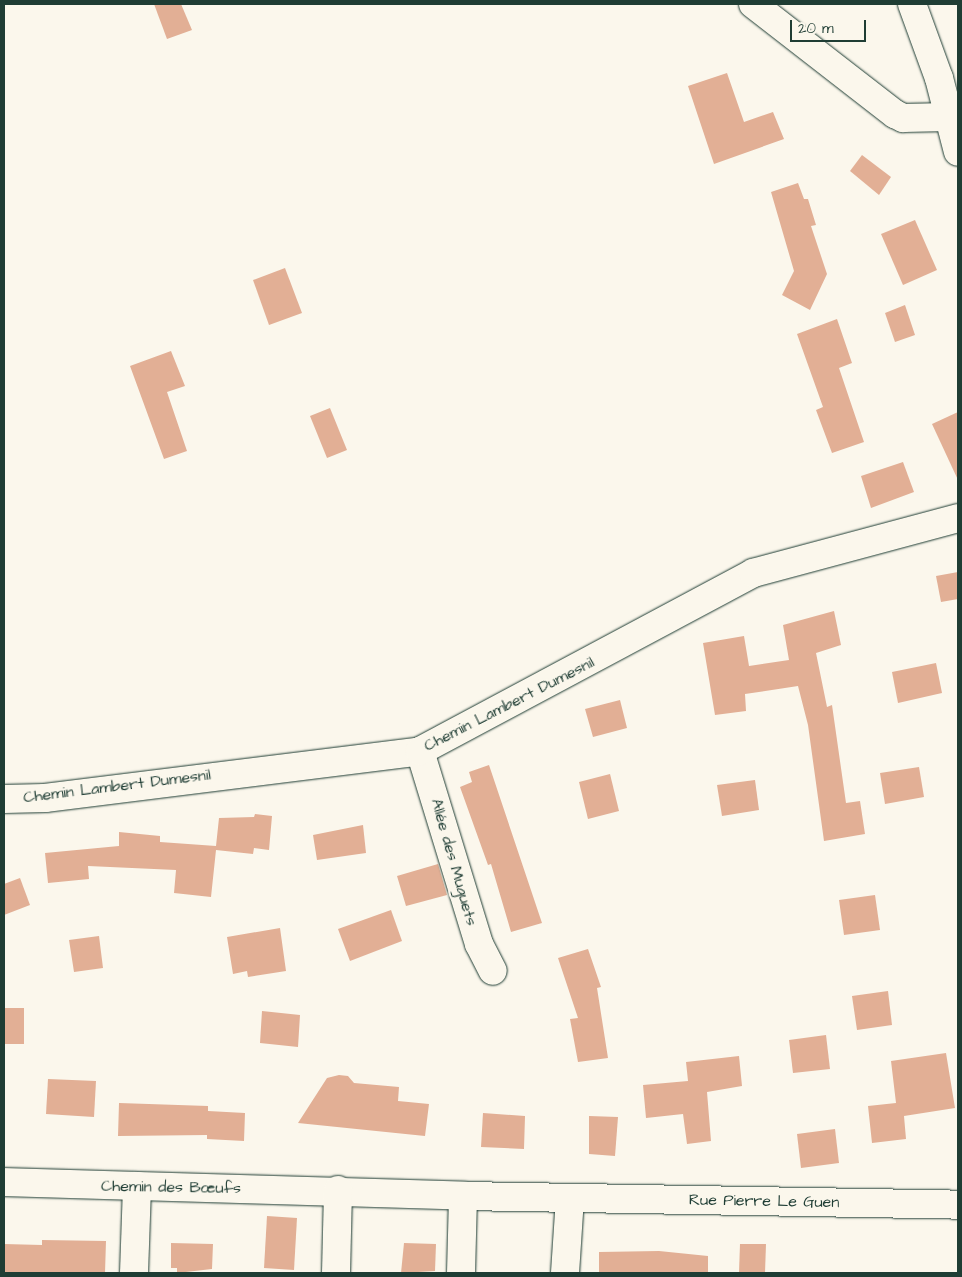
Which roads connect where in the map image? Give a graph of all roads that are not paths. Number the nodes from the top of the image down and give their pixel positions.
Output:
1 (753, 4) edge
2 (912, 4) edge
3 (948, 117) junction
4 (958, 152) edge
5 (958, 518) edge
6 (420, 750) junction
7 (4, 799) edge
8 (493, 971) dead end
9 (4, 1182) edge
10 (137, 1186) junction
11 (338, 1190) junction
12 (463, 1196) junction
13 (570, 1198) junction
14 (958, 1205) edge
15 (134, 1273) edge
16 (336, 1273) edge
17 (461, 1273) edge
18 (565, 1273) edge

1 - 3 street
2 - 3 street
3 - 4 street
5 - 6 street, Chemin Lambert Dumesnil
6 - 7 street, Chemin Lambert Dumesnil
6 - 8 street, Allée des Muguets
9 - 10 street, Chemin des Bœufs
10 - 11 street, Chemin des Bœufs
10 - 15 street
11 - 12 street, Chemin des Bœufs
11 - 16 street
12 - 13 street, Chemin des Bœufs
12 - 17 street
13 - 14 street, Rue Pierre Le Guen
13 - 18 street

